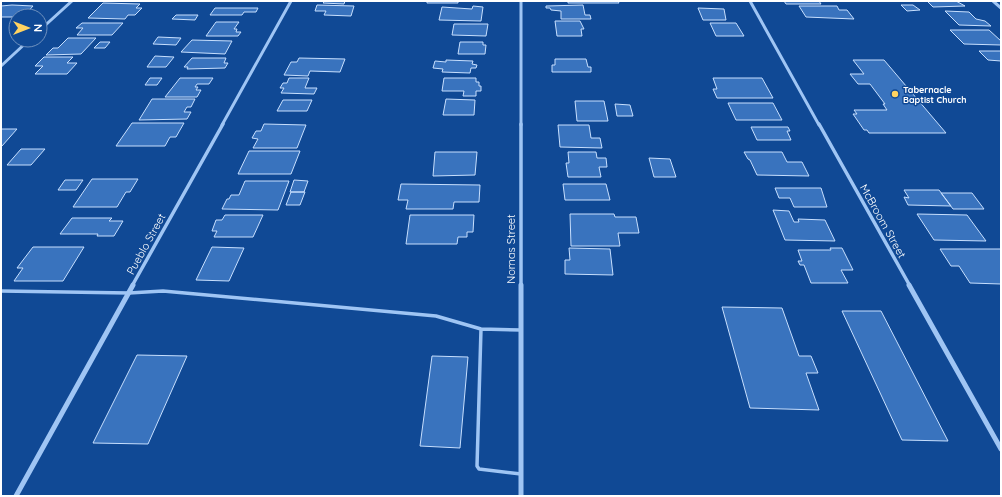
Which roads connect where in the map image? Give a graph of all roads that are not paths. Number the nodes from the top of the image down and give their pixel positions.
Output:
1 (72, 1) edge
2 (291, 1) edge
3 (521, 1) edge
4 (750, 1) edge
5 (992, 1) edge
6 (1001, 8) edge
7 (48, 23) edge
8 (20, 48) edge
9 (1, 66) edge
10 (1, 291) edge
11 (129, 293) junction
12 (481, 329) junction
13 (521, 330) junction
14 (1001, 449) edge
15 (521, 474) junction
16 (16, 496) edge
17 (521, 496) edge

1 - 7 street
2 - 11 street, Pueblo Street
3 - 13 street, Nomas Street
4 - 14 street, McBroom Street
5 - 6 street
8 - 9 street
10 - 11 lane
11 - 12 lane
11 - 16 street, Pueblo Street
12 - 13 lane
12 - 15 lane
13 - 15 street, Nomas Street
15 - 17 street, Nomas Street

